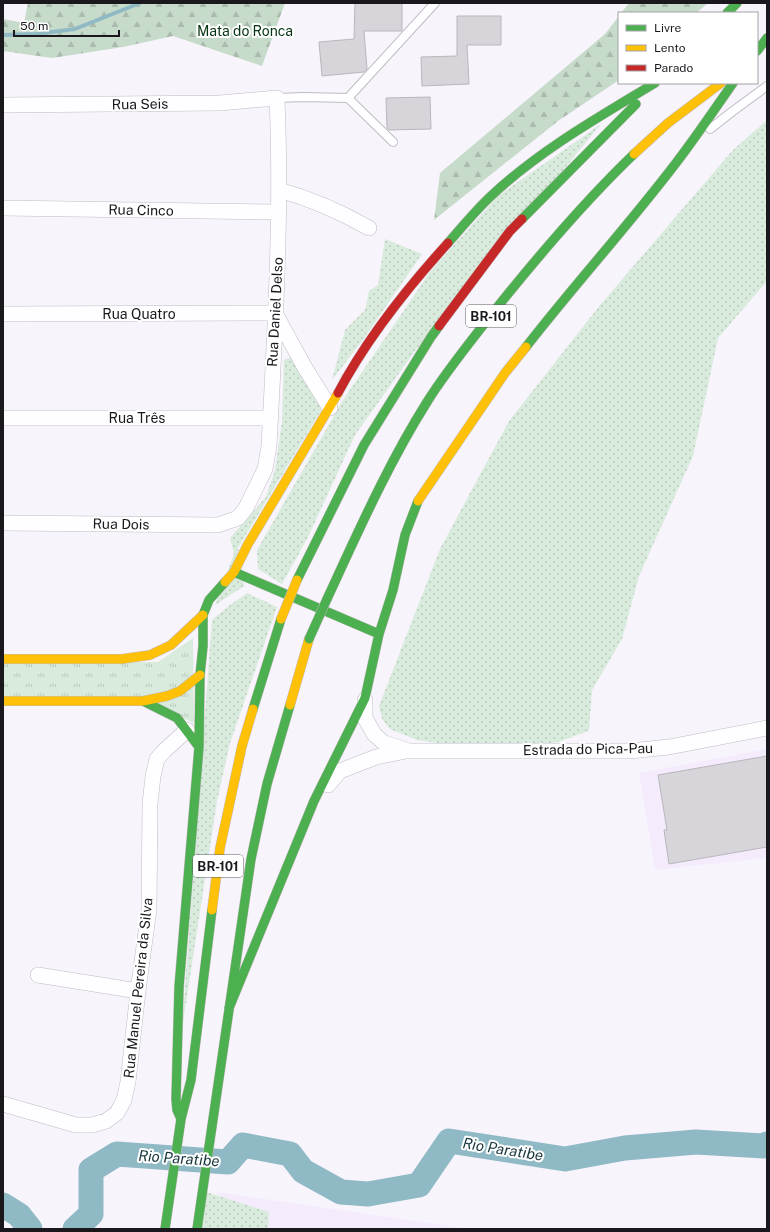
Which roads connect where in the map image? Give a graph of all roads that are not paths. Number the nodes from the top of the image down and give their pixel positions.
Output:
1 (435, 3) edge
2 (737, 3) edge
3 (728, 12) edge
4 (767, 38) edge
5 (758, 50) edge
6 (654, 84) edge
7 (655, 84) edge
8 (720, 84) edge
9 (732, 84) edge
10 (767, 86) edge
11 (277, 98) junction
12 (348, 98) junction
13 (3, 105) edge
14 (393, 142) dead end
15 (677, 162) junction
16 (279, 190) junction
17 (3, 208) edge
18 (278, 212) junction
19 (369, 228) dead end
20 (275, 313) junction
21 (3, 314) edge
22 (330, 408) junction
23 (3, 418) edge
24 (271, 418) junction
25 (238, 518) joint
26 (3, 523) edge
27 (234, 572) junction
28 (204, 615) junction
29 (379, 634) junction
30 (3, 659) edge
31 (200, 675) junction
32 (365, 698) junction
33 (143, 700) junction
34 (3, 701) edge
35 (767, 728) edge
36 (187, 730) junction
37 (199, 747) junction
38 (406, 751) junction
39 (314, 801) junction
40 (38, 975) dead end
41 (138, 991) junction
42 (229, 1008) junction
43 (3, 1104) edge
44 (181, 1119) junction
45 (164, 1229) edge
46 (197, 1229) edge

1 - 12 lane
2 - 3 main road
4 - 5 main road
6 - 22 main road
7 - 44 main road, BR-101, bridge
8 - 42 main road, BR-101, bridge
9 - 15 main road
10 - 15 lane
11 - 12 lane
11 - 13 street, Rua Seis
11 - 16 street, Rua Daniel Delso
12 - 14 lane
15 - 29 main road
16 - 18 street, Rua Daniel Delso
16 - 19 street
17 - 18 street, Rua Cinco
18 - 20 street, Rua Daniel Delso
20 - 21 street, Rua Quatro
20 - 22 street
20 - 24 street, Rua Daniel Delso
22 - 27 main road
23 - 24 street, Rua Três
24 - 25 street, Rua Daniel Delso
25 - 26 street, Rua Dois
27 - 28 main road
27 - 29 main road
28 - 30 main road
28 - 31 main road
29 - 32 main road
31 - 33 main road
31 - 37 main road, BR-101
32 - 38 street, Estrada do Pica-Pau
32 - 39 main road
33 - 34 main road
33 - 36 main road
35 - 38 street, Estrada do Pica-Pau
36 - 37 main road
36 - 41 street, Rua Manuel Pereira da Silva
37 - 44 main road, BR-101
38 - 39 street, Estrada do Pica-Pau
39 - 42 main road
40 - 41 street
41 - 43 street, Rua Manuel Pereira da Silva
42 - 46 main road, BR-101
44 - 45 main road, BR-101

